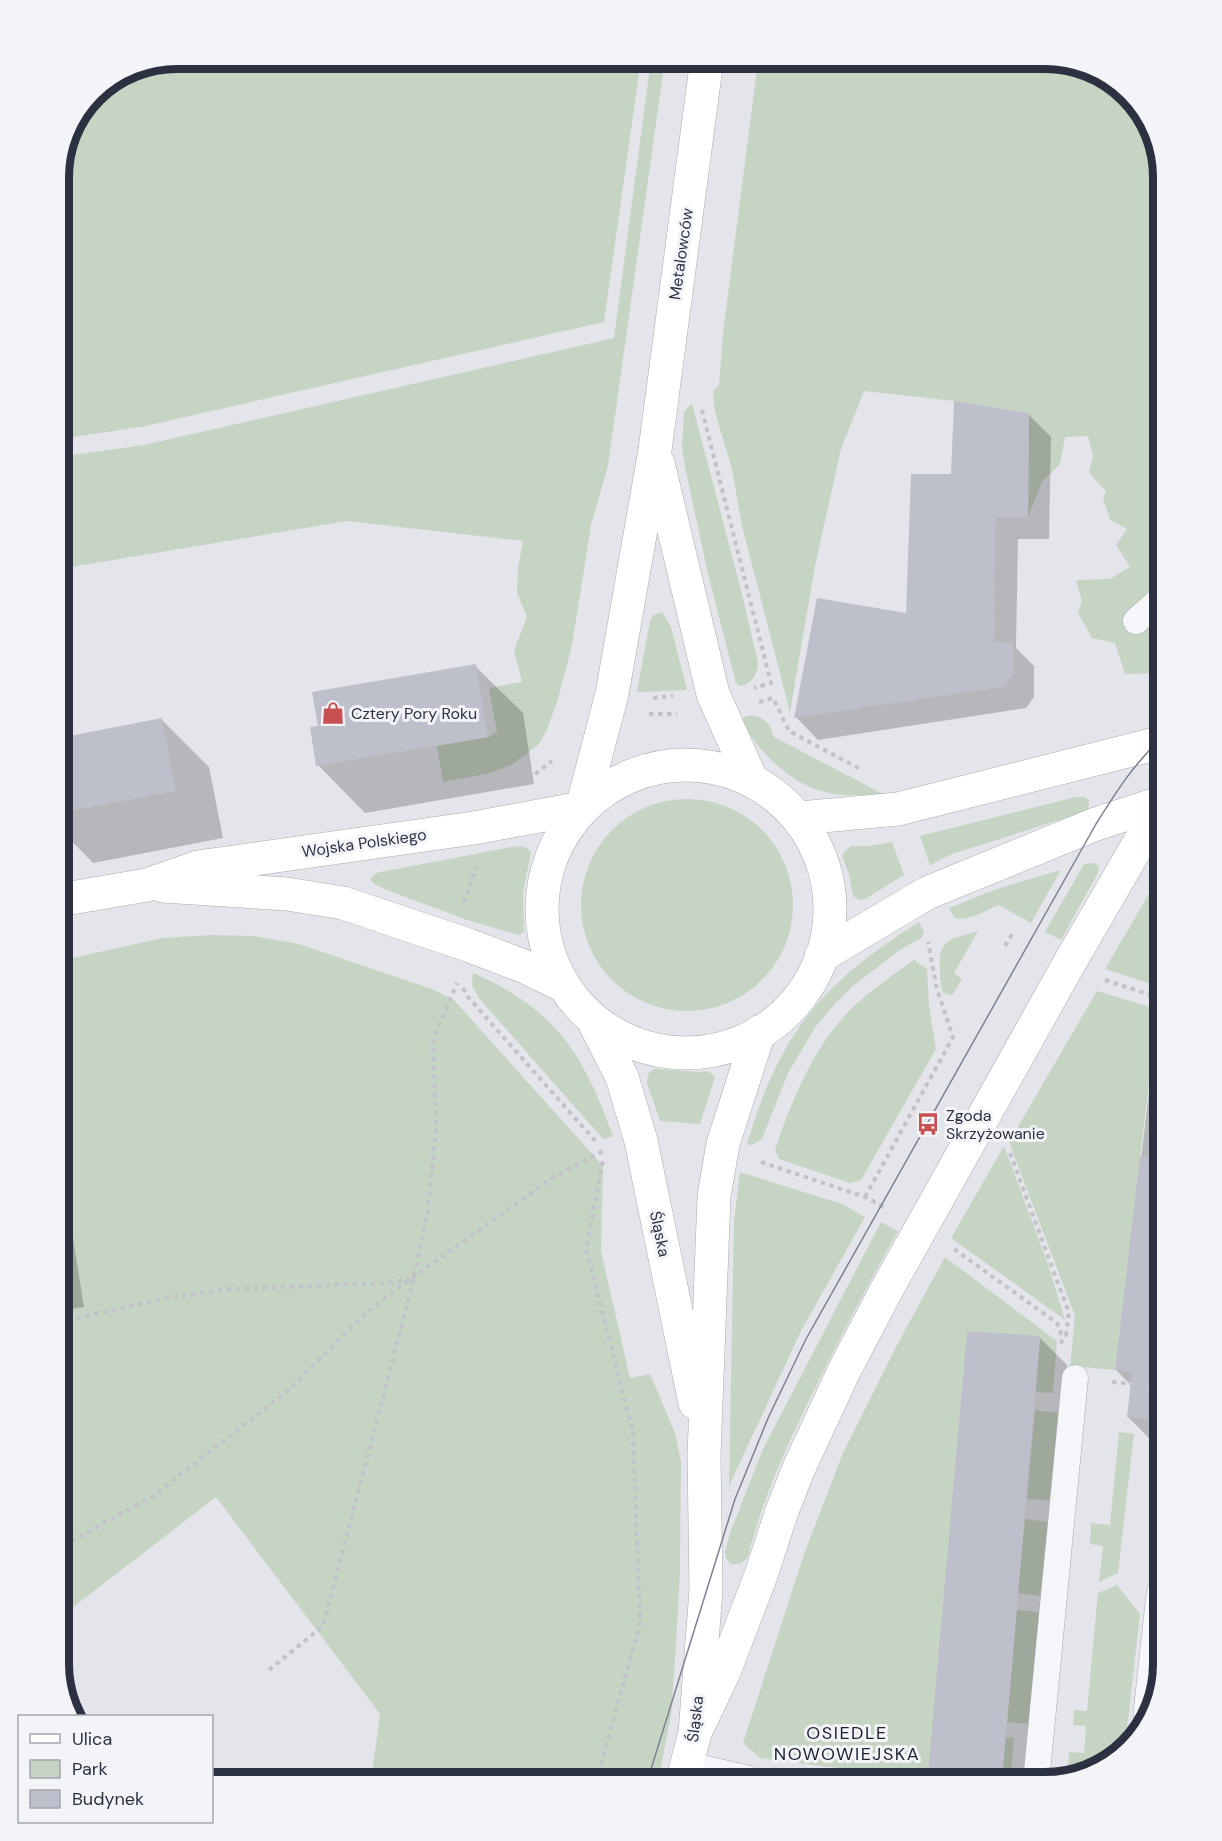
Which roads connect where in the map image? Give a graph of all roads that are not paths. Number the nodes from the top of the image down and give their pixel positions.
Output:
1 (706, 69) edge
2 (655, 450) junction
3 (1153, 606) edge
4 (1136, 621) dead end
5 (1153, 745) edge
6 (751, 779) junction
7 (1153, 806) edge
8 (582, 808) junction
9 (800, 818) junction
10 (1153, 826) edge
11 (147, 885) junction
12 (69, 898) edge
13 (821, 956) junction
14 (562, 985) junction
15 (593, 1020) junction
16 (759, 1032) junction
17 (1076, 1378) road end
18 (704, 1455) junction
19 (695, 1733) junction
20 (685, 1772) edge
21 (1037, 1772) edge

1 - 2 street, Metalowców
2 - 6 street
2 - 8 street, Metalowców
3 - 4 lane
5 - 9 street
6 - 8 street
6 - 9 street
7 - 13 street
8 - 11 street, Wojska Polskiego
8 - 14 street
9 - 13 street
10 - 19 street
11 - 12 street, Wojska Polskiego
11 - 14 street, Wojska Polskiego
13 - 16 street
14 - 15 street
15 - 16 street
15 - 18 street, Śląska
16 - 18 street, Śląska
17 - 21 lane
18 - 19 street, Śląska
19 - 20 street, Śląska

